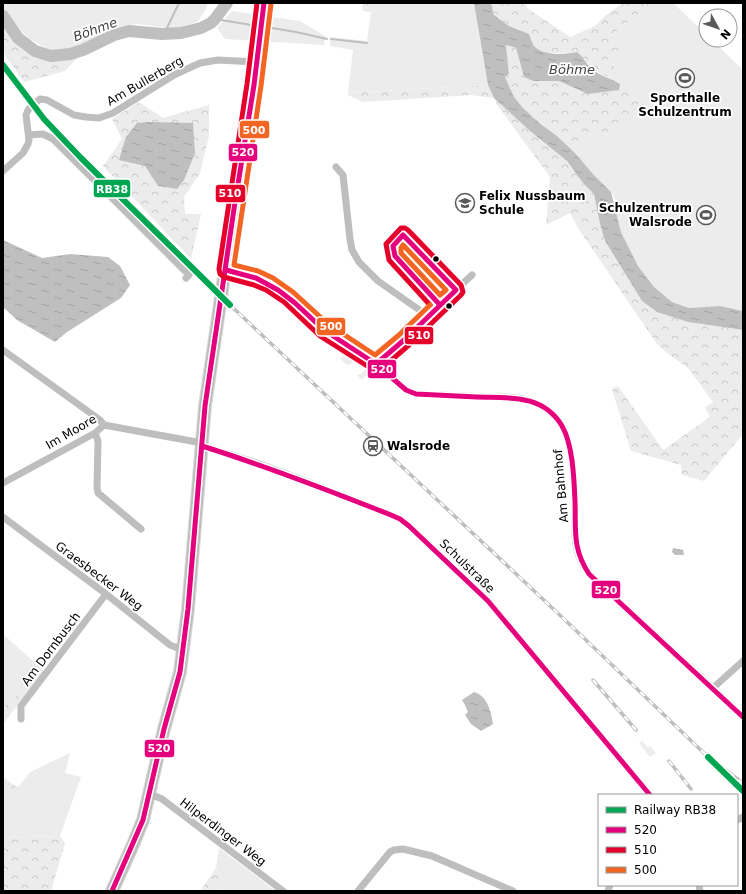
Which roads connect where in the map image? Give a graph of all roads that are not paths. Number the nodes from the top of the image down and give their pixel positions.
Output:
1 (264, 9) edge
2 (258, 62) junction
3 (29, 135) junction
4 (336, 167) dead end
5 (3, 170) edge
6 (226, 270) junction
7 (472, 275) dead end
8 (186, 278) dead end
9 (428, 316) junction
10 (3, 350) edge
11 (376, 364) junction
12 (104, 425) junction
13 (95, 433) junction
14 (202, 445) junction
15 (3, 483) edge
16 (3, 517) edge
17 (141, 529) dead end
18 (106, 594) junction
19 (183, 649) junction
20 (743, 661) edge
21 (713, 688) junction
22 (743, 717) edge
23 (21, 719) dead end
24 (150, 794) junction
25 (648, 794) edge
26 (112, 891) edge
27 (283, 891) edge
28 (358, 891) edge
29 (513, 891) edge

1 - 2 main road
2 - 3 street, Am Bullerberg
2 - 6 main road
3 - 5 street
3 - 8 street
4 - 9 street
6 - 11 street, Am Bahnhof
6 - 14 main road
7 - 9 street
9 - 11 street
10 - 12 street
11 - 21 street, Am Bahnhof
12 - 13 street, Im Moore
12 - 14 street, Im Moore
13 - 15 street, Im Moore
13 - 17 street
14 - 19 main road
14 - 25 street, Schulstraße
16 - 18 street, Graesbecker Weg
18 - 19 street, Graesbecker Weg
18 - 23 street, Am Dornbusch
19 - 24 main road
20 - 21 street
21 - 22 street, Am Bahnhof
24 - 26 main road
24 - 27 street, Hilperdinger Weg
28 - 29 street

